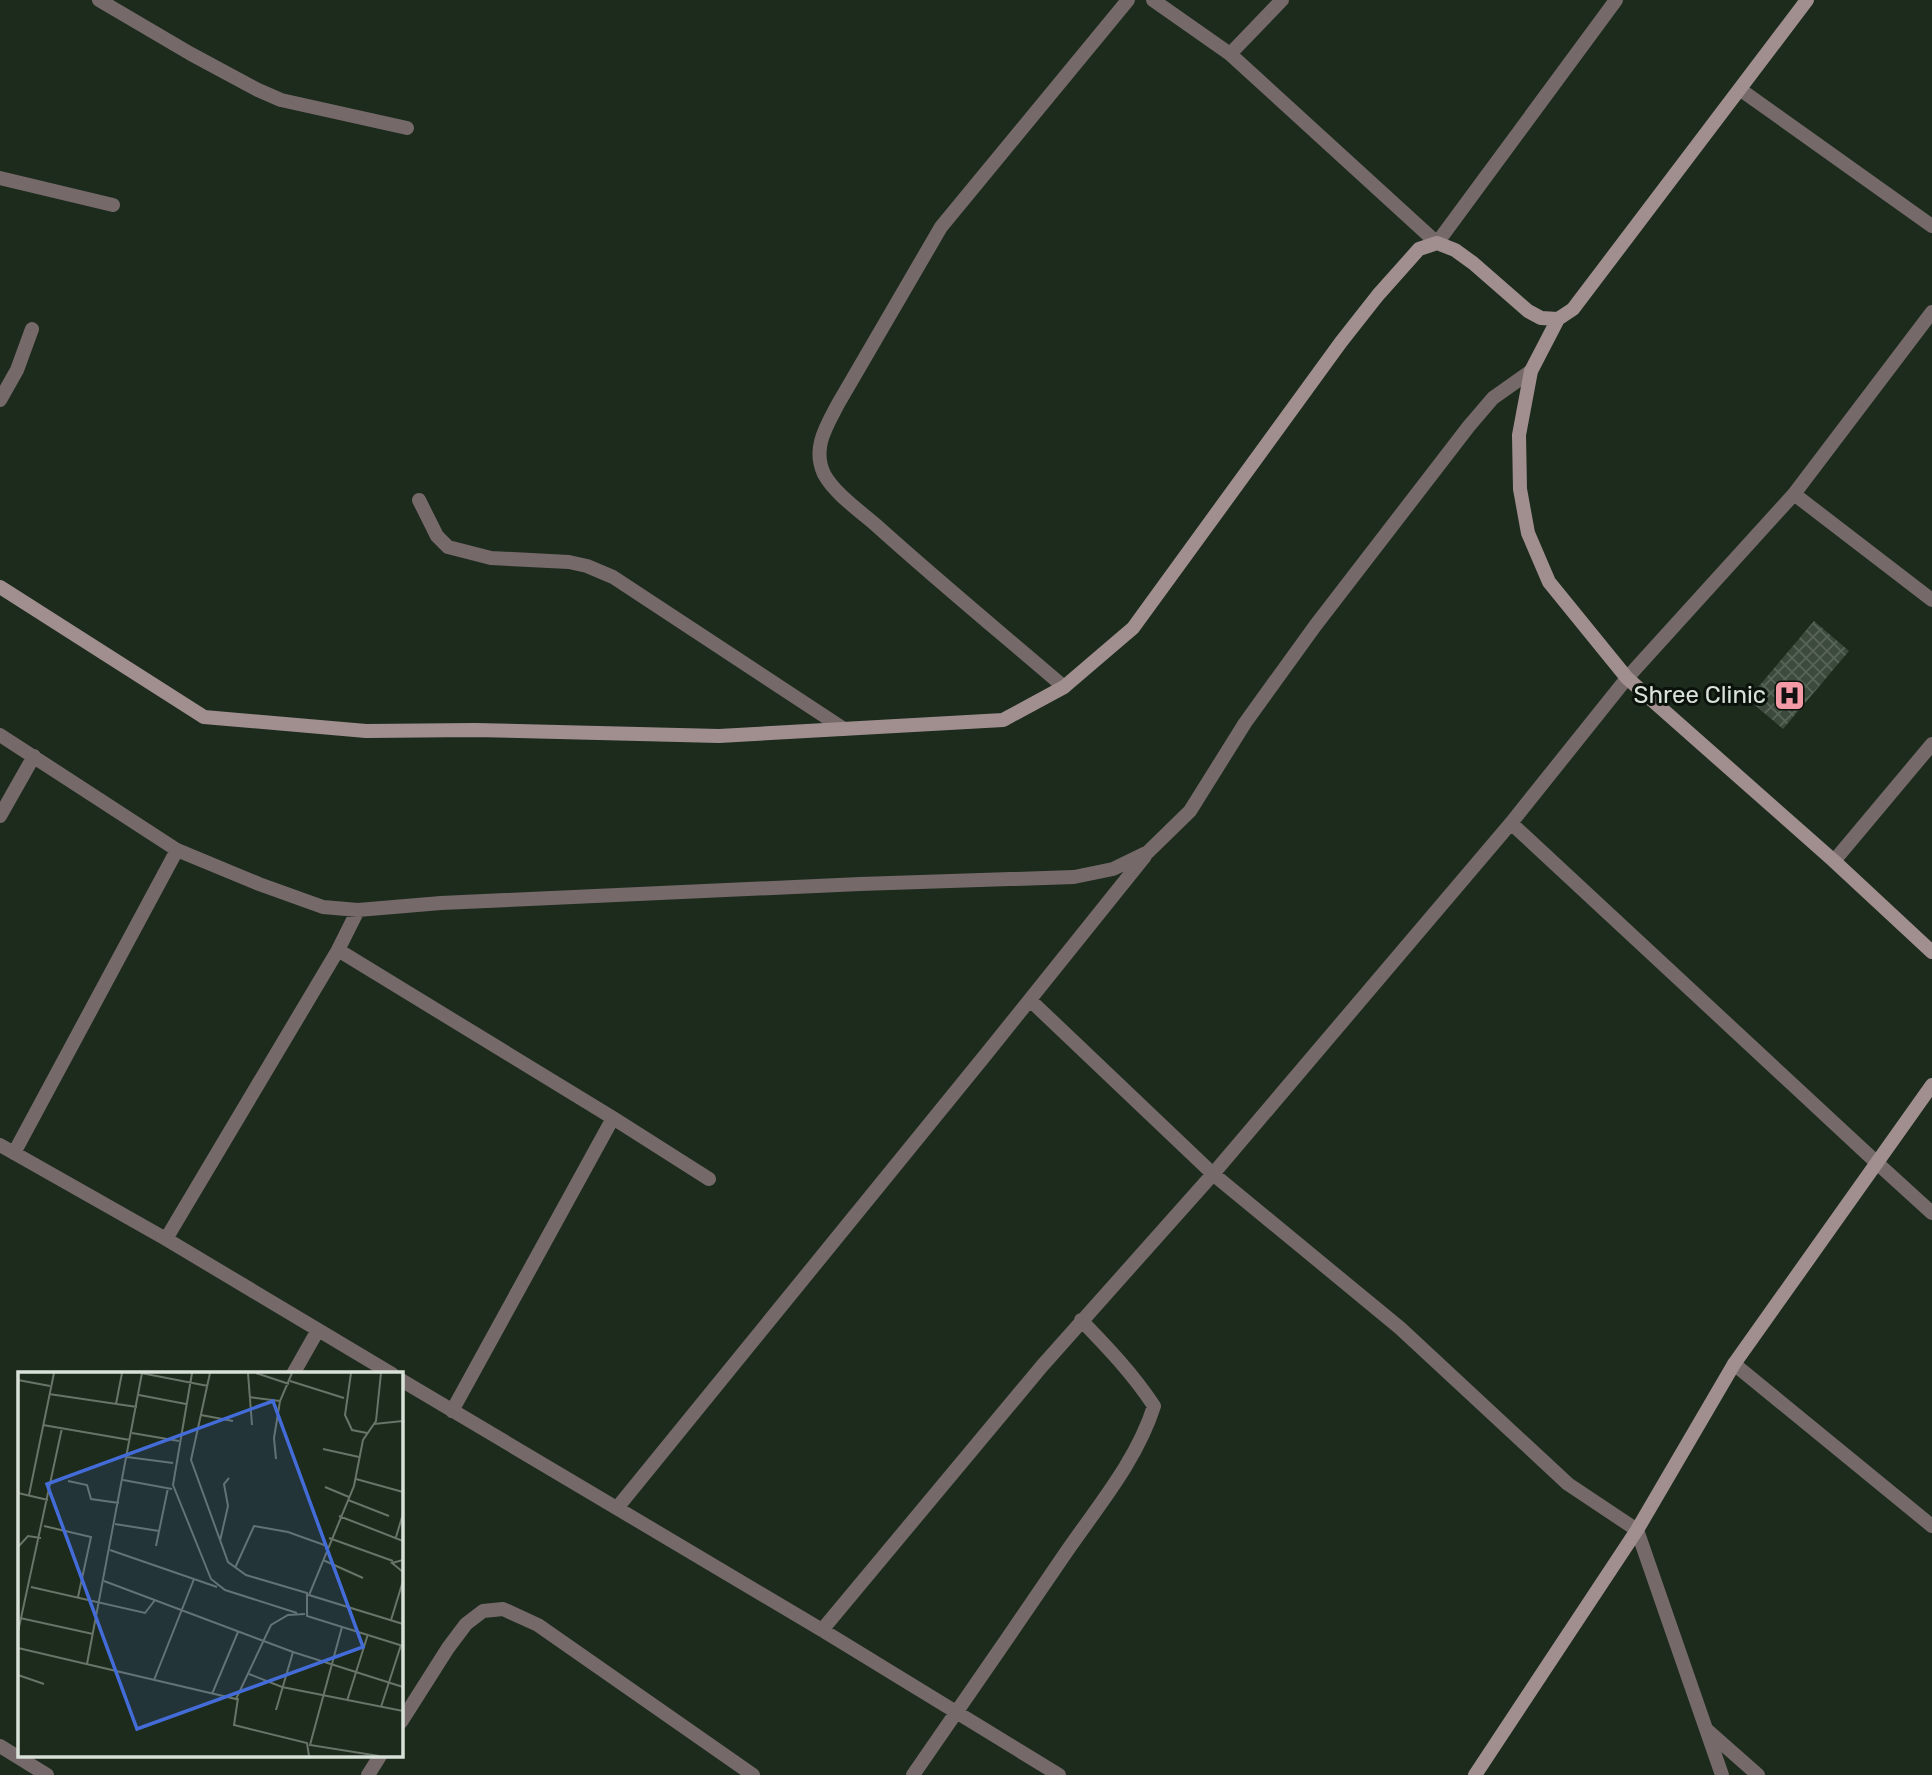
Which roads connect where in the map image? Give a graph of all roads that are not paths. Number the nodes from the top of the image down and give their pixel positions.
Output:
1 (99, 0) edge
2 (1128, 0) edge
3 (1153, 0) edge
4 (1282, 0) edge
5 (1616, 0) edge
6 (1807, 0) edge
7 (1230, 54) junction
8 (1741, 90) junction
9 (407, 128) dead end
10 (0, 178) edge
11 (113, 205) dead end
12 (1932, 226) edge
13 (1437, 243) junction
14 (1932, 312) edge
15 (1558, 319) junction
16 (32, 329) dead end
17 (1531, 371) junction
18 (0, 400) edge
19 (1794, 494) junction
20 (419, 500) dead end
21 (0, 587) edge
22 (1932, 600) edge
23 (1626, 678) junction
24 (1064, 687) junction
25 (844, 729) junction
26 (0, 735) edge
27 (1932, 744) edge
28 (34, 756) junction
29 (0, 816) edge
30 (1511, 823) junction
31 (177, 850) junction
32 (1148, 852) junction
33 (1834, 861) junction
34 (358, 910) junction
35 (338, 950) junction
36 (1932, 952) edge
37 (1030, 1000) junction
38 (1932, 1085) edge
39 (613, 1118) junction
40 (0, 1145) edge
41 (14, 1153) junction
42 (1876, 1162) junction
43 (1213, 1174) junction
44 (709, 1180) dead end
45 (1932, 1213) edge
46 (166, 1239) junction
47 (1081, 1320) junction
48 (318, 1330) junction
49 (1734, 1364) junction
50 (294, 1372) edge
51 (389, 1372) edge
52 (402, 1381) edge
53 (452, 1411) junction
54 (617, 1508) junction
55 (1932, 1526) edge
56 (1637, 1530) junction
57 (822, 1630) junction
58 (957, 1712) junction
59 (402, 1721) edge
60 (1706, 1729) junction
61 (0, 1746) edge
62 (18, 1757) edge
63 (19, 1758) edge
64 (379, 1758) edge
65 (47, 1775) edge
66 (368, 1775) edge
67 (753, 1775) edge
68 (914, 1775) edge
69 (1059, 1775) edge
70 (1475, 1775) edge
71 (1722, 1775) edge
72 (1758, 1775) edge

1 - 9 street
2 - 24 street
3 - 7 street
4 - 7 street
5 - 13 street
6 - 8 main road
7 - 13 street
8 - 12 street
8 - 15 main road
10 - 11 street
13 - 15 main road
13 - 24 main road
14 - 19 street
15 - 17 main road
16 - 18 street
17 - 23 main road
17 - 32 street
19 - 22 street
19 - 23 street
20 - 25 street
21 - 25 main road
23 - 30 street
23 - 33 main road
24 - 25 main road
26 - 28 street
27 - 33 street
28 - 29 street
28 - 31 street
30 - 42 street
30 - 43 street
31 - 34 street
31 - 41 street
32 - 34 street
32 - 37 street
33 - 36 main road
34 - 35 street
35 - 39 street
35 - 46 street
37 - 43 street
37 - 54 street
38 - 42 main road
39 - 44 street
39 - 53 street
40 - 41 street
41 - 46 street
42 - 45 street
42 - 49 main road
43 - 47 street
43 - 56 street
46 - 48 street
47 - 57 street
47 - 58 street
48 - 50 street
48 - 51 street
49 - 55 street
49 - 56 main road
52 - 53 street
53 - 54 street
54 - 57 street
56 - 60 street
56 - 70 main road
57 - 58 street
58 - 68 street
58 - 69 street
59 - 67 street
60 - 71 street
60 - 72 street
61 - 62 street
63 - 65 street
64 - 66 street

